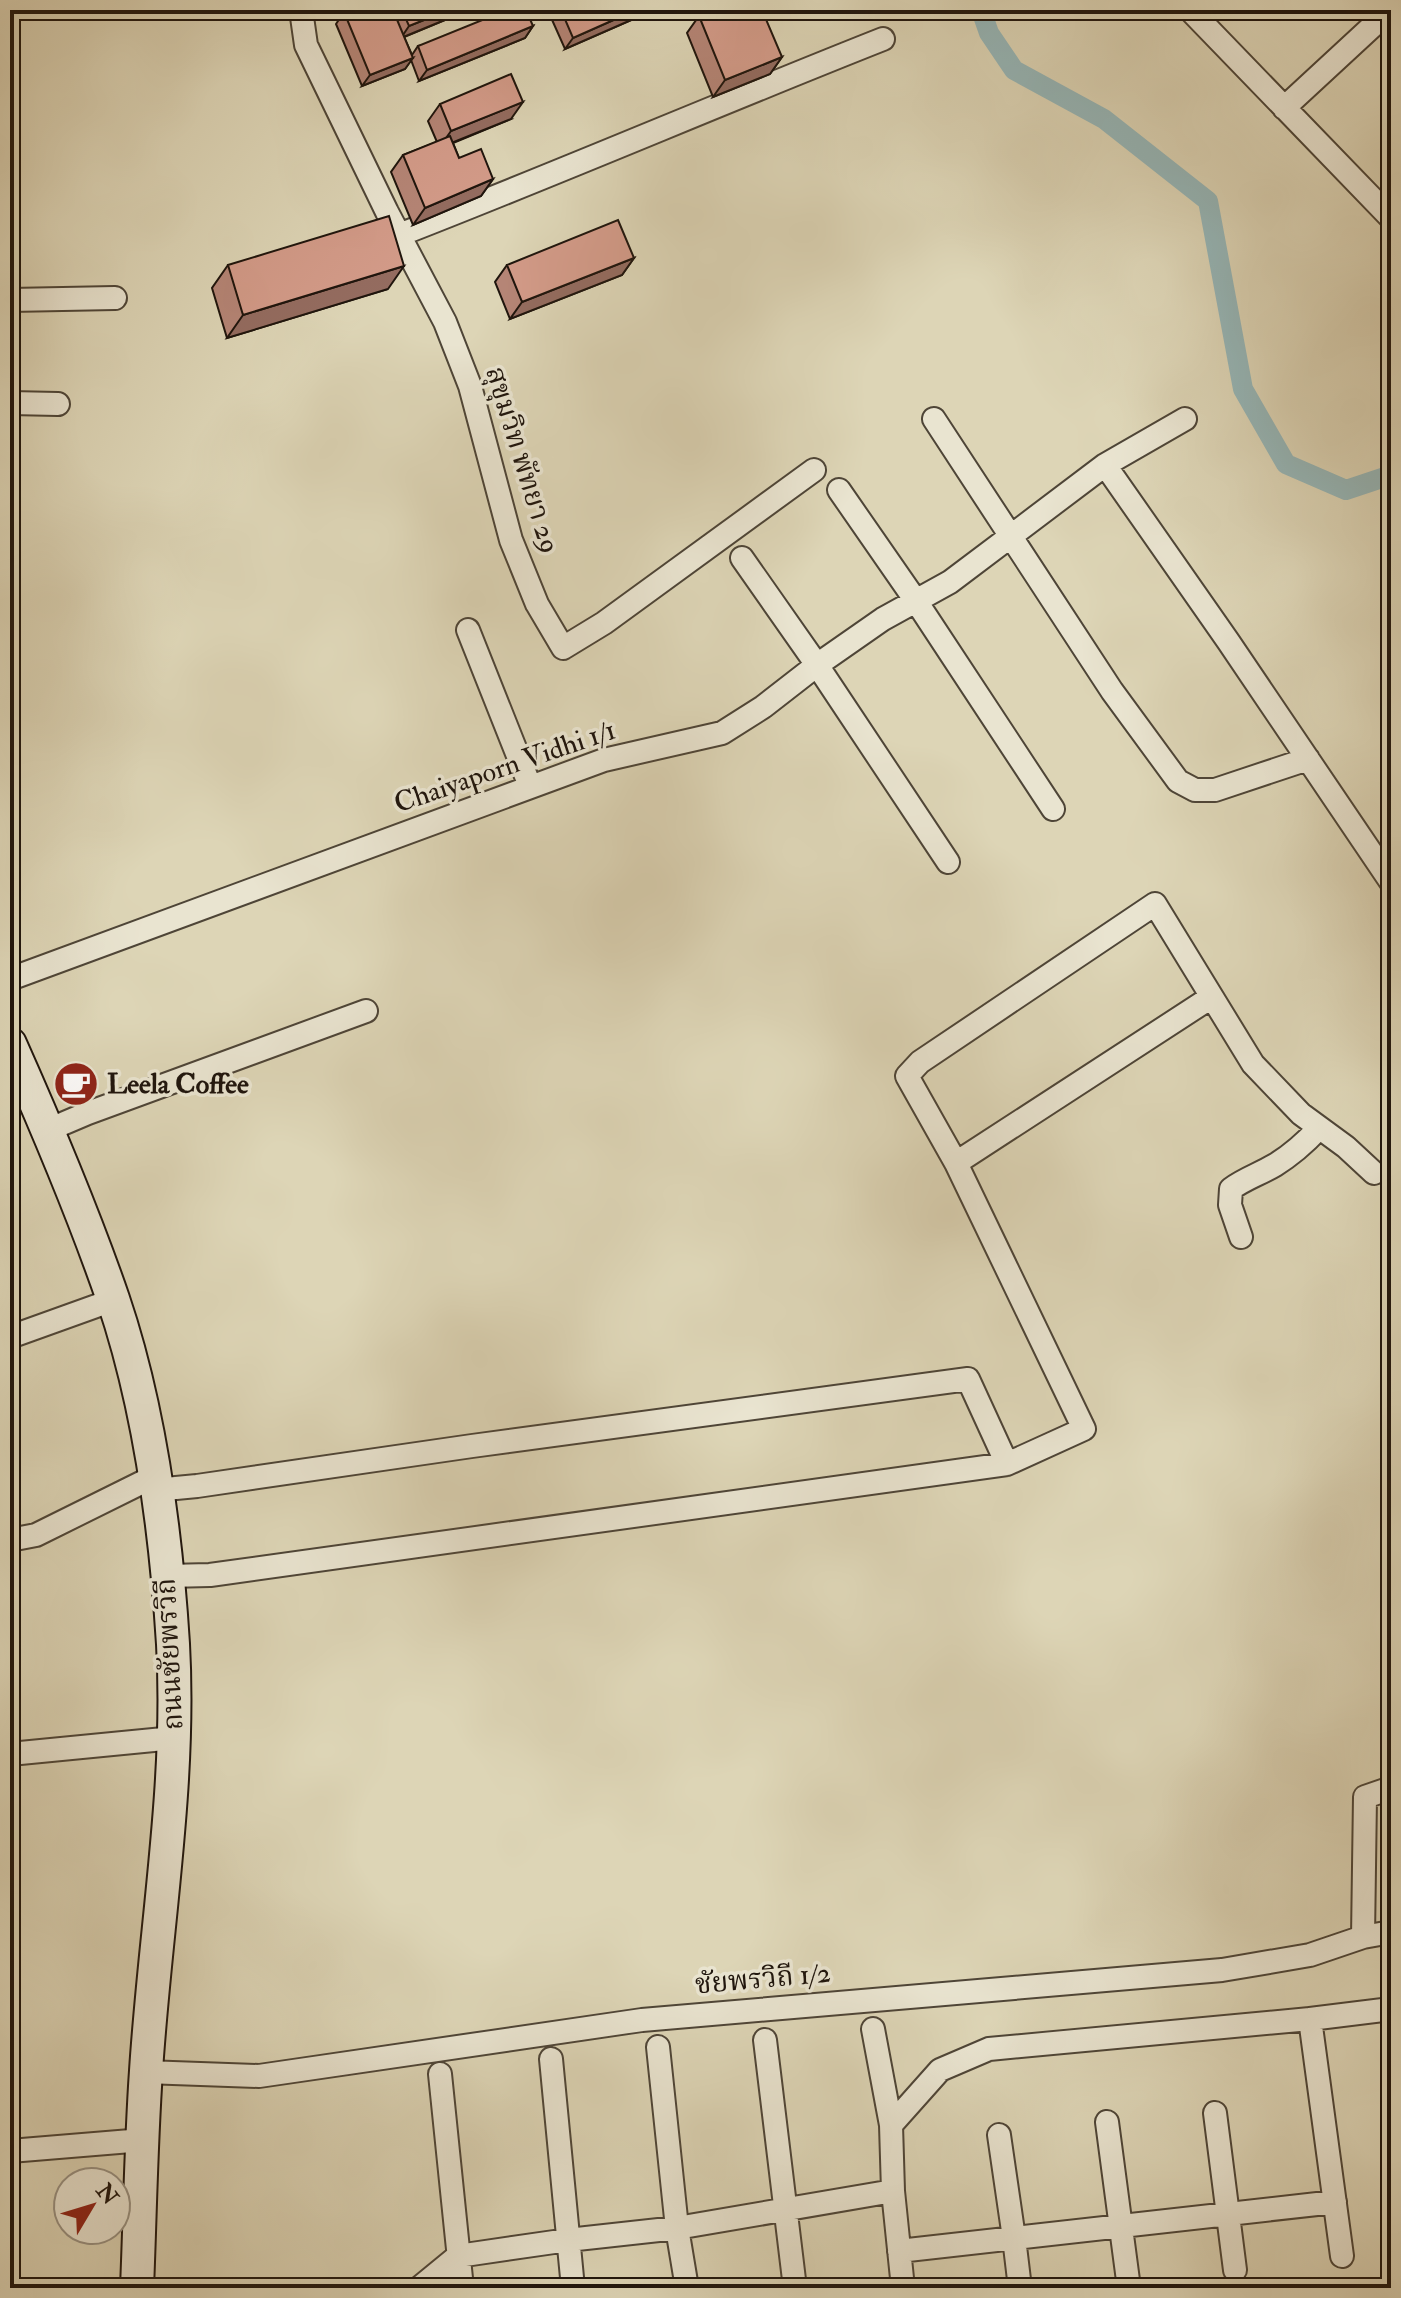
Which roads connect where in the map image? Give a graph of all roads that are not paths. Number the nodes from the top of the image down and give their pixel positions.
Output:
1 (301, 10) edge
2 (1190, 10) edge
3 (1386, 14) edge
4 (883, 39) dead end
5 (1284, 108) junction
6 (1391, 218) edge
7 (399, 235) junction
8 (115, 298) dead end
9 (10, 300) edge
10 (10, 403) edge
11 (58, 404) dead end
12 (934, 419) dead end
13 (1185, 419) dead end
14 (1105, 465) junction
15 (814, 470) dead end
16 (839, 490) dead end
17 (1011, 537) junction
18 (742, 558) dead end
19 (916, 601) junction
20 (468, 630) dead end
21 (817, 665) junction
22 (1308, 759) junction
23 (530, 786) junction
24 (1053, 809) dead end
25 (948, 862) dead end
26 (1391, 882) edge
27 (10, 979) edge
28 (1210, 998) junction
29 (366, 1011) dead end
30 (10, 1044) edge
31 (1319, 1128) junction
32 (48, 1130) junction
33 (956, 1163) junction
34 (1374, 1173) dead end
35 (1241, 1237) dead end
36 (113, 1300) junction
37 (10, 1337) edge
38 (1007, 1464) junction
39 (154, 1483) junction
40 (10, 1540) edge
41 (167, 1576) junction
42 (174, 1738) junction
43 (10, 1754) edge
44 (1391, 1788) edge
45 (1379, 1934) edge
46 (1391, 2009) edge
47 (1310, 2019) junction
48 (873, 2029) dead end
49 (765, 2040) dead end
50 (658, 2047) dead end
51 (551, 2059) dead end
52 (145, 2072) junction
53 (440, 2074) dead end
54 (1215, 2113) dead end
55 (1107, 2122) dead end
56 (891, 2125) junction
57 (999, 2135) dead end
58 (143, 2140) junction
59 (10, 2151) edge
60 (893, 2191) junction
61 (1335, 2202) junction
62 (785, 2210) junction
63 (1228, 2214) junction
64 (1120, 2227) junction
65 (677, 2228) junction
66 (1014, 2238) junction
67 (568, 2240) junction
68 (899, 2251) junction
69 (458, 2256) junction
70 (1342, 2256) dead end
71 (1235, 2270) dead end
72 (137, 2288) edge
73 (419, 2288) edge
74 (462, 2288) edge
75 (573, 2288) edge
76 (687, 2288) edge
77 (795, 2288) edge
78 (903, 2288) edge
79 (1020, 2288) edge
80 (1129, 2288) edge

1 - 7 street, สุขุมวิท พัทยา 29
2 - 5 street
3 - 5 street
4 - 7 street
5 - 6 street
7 - 15 street, สุขุมวิท พัทยา 29
8 - 9 street
10 - 11 street
12 - 17 street
13 - 14 street, Chaiyaporn Vidhi 1/1
14 - 17 street, Chaiyaporn Vidhi 1/1
14 - 22 street
16 - 19 street
17 - 19 street, Chaiyaporn Vidhi 1/1
17 - 22 street
18 - 21 street
19 - 21 street, Chaiyaporn Vidhi 1/1
19 - 24 street
20 - 23 street
21 - 23 street, Chaiyaporn Vidhi 1/1
21 - 25 street
22 - 26 street
23 - 27 street, Chaiyaporn Vidhi 1/1
28 - 31 street
28 - 33 street
28 - 33 street
29 - 32 street
30 - 32 main road, ถนนชัยพรวิถี
31 - 34 street
31 - 35 street
32 - 36 main road, ถนนชัยพรวิถี
33 - 38 street
36 - 37 street
36 - 39 main road, ถนนชัยพรวิถี
38 - 39 street
38 - 41 street
39 - 40 street
39 - 41 main road, ถนนชัยพรวิถี
41 - 42 main road, ถนนชัยพรวิถี
42 - 43 street
42 - 52 main road, ถนนชัยพรวิถี
44 - 45 street
45 - 52 street, ชัยพรวิถี 1/2
46 - 47 street
47 - 56 street
47 - 61 street
48 - 56 street
49 - 62 street
50 - 65 street
51 - 67 street
52 - 58 main road, ถนนชัยพรวิถี
53 - 69 street
54 - 63 street
55 - 64 street
56 - 60 street
57 - 66 street
58 - 59 street
58 - 72 main road, ถนนชัยพรวิถี
60 - 62 street
60 - 68 street
61 - 63 street
61 - 70 street
62 - 65 street
62 - 77 street
63 - 64 street
63 - 71 street
64 - 66 street
64 - 80 street
65 - 67 street
65 - 76 street
66 - 68 street
66 - 79 street
67 - 69 street
67 - 75 street
68 - 78 street
69 - 73 street
69 - 74 street

